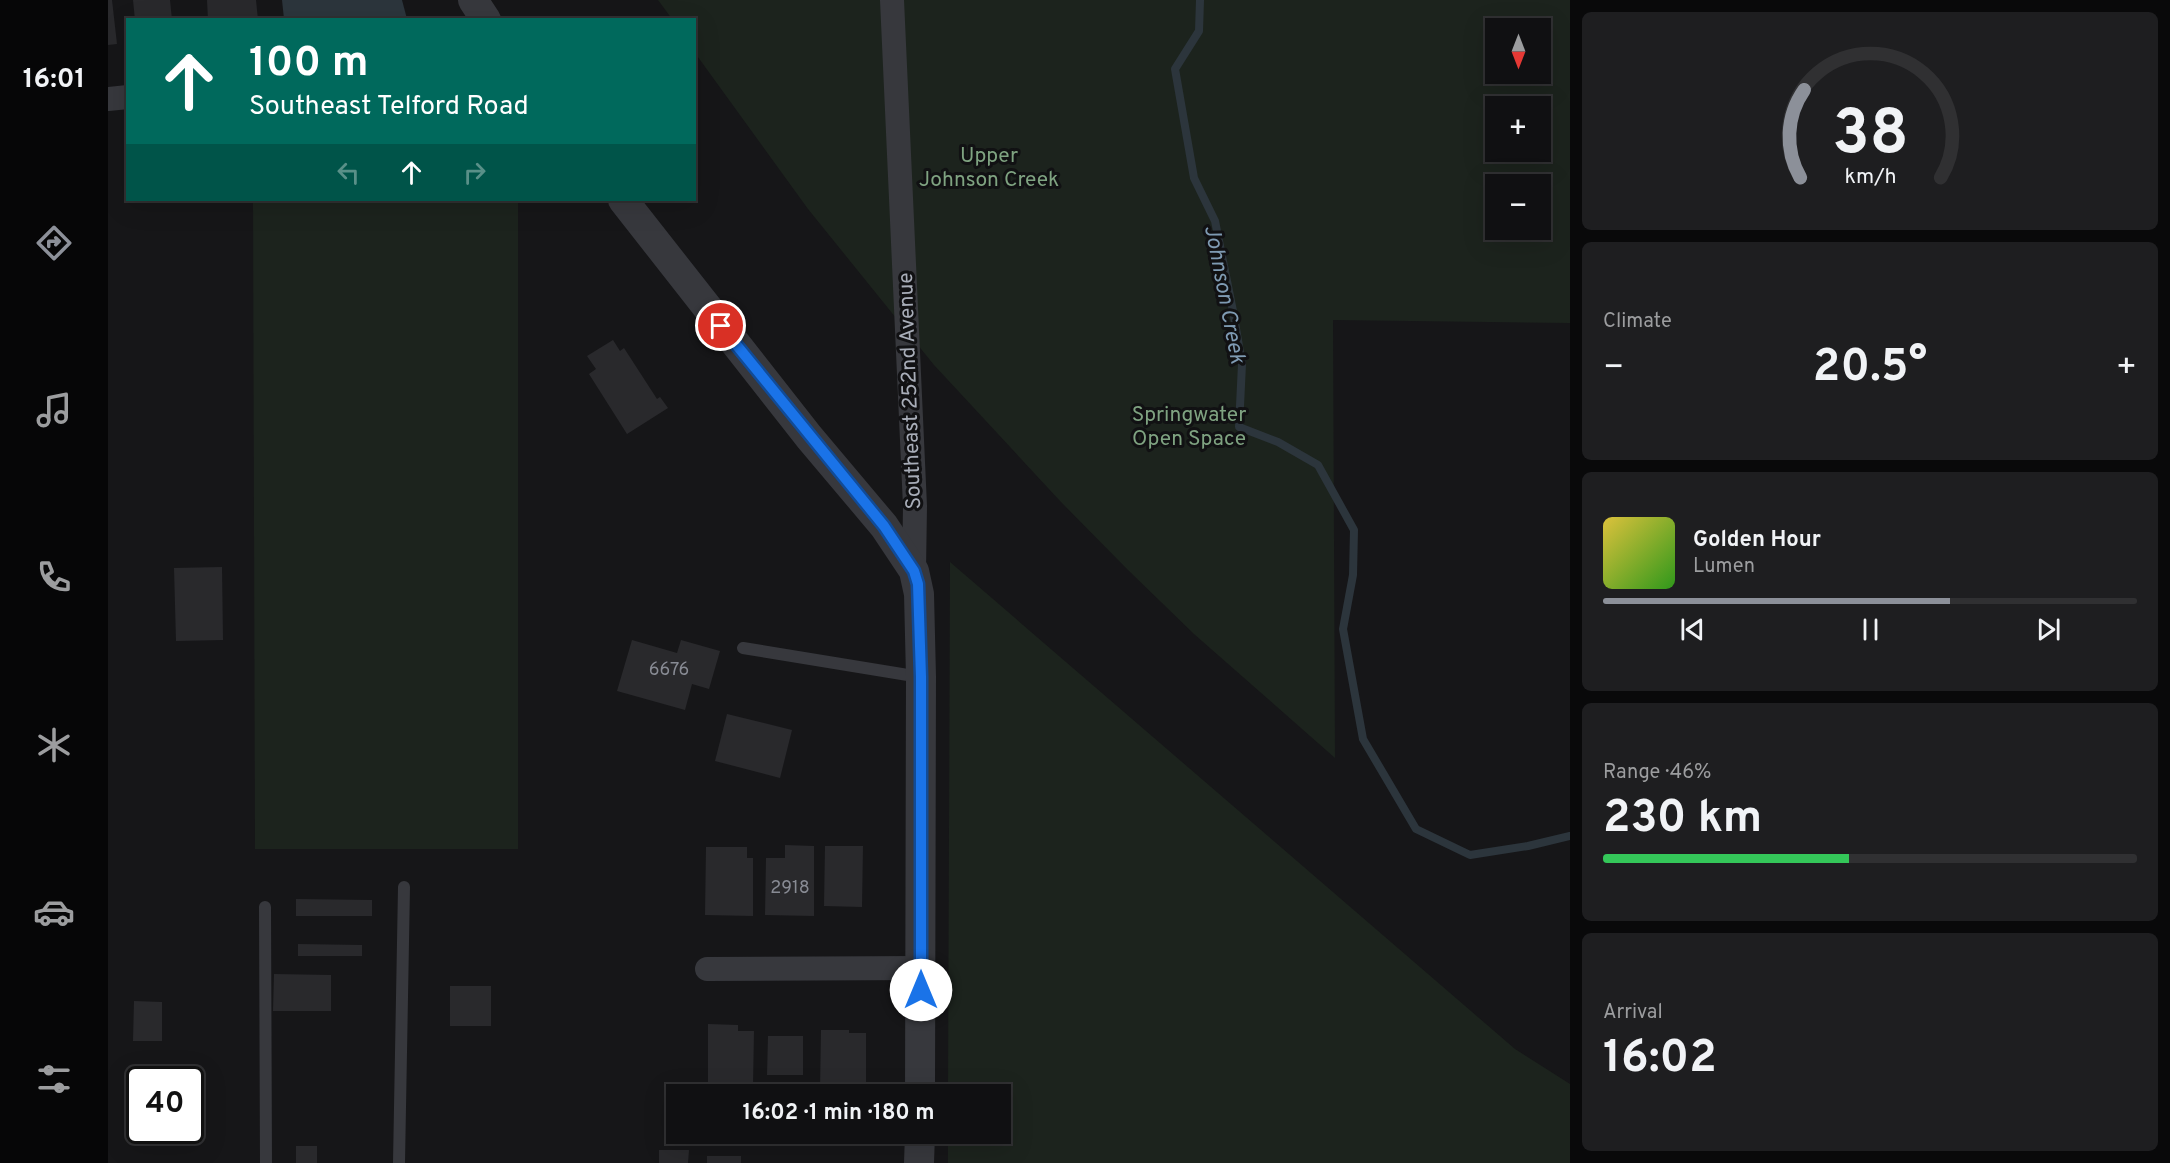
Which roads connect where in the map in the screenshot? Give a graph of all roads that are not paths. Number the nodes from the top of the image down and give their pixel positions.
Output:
1 (473, 0) edge
2 (892, 0) edge
3 (485, 18) edge
4 (126, 97) edge
5 (108, 99) edge
6 (624, 201) edge
7 (914, 571) junction
8 (743, 648) dead end
9 (921, 677) junction
10 (404, 888) dead end
11 (266, 907) dead end
12 (921, 968) junction
13 (707, 969) dead end
14 (920, 1084) edge
15 (920, 1144) edge
16 (266, 1163) edge
17 (399, 1163) edge
18 (919, 1163) edge

1 - 3 street
2 - 7 street, Southeast 252nd Avenue
4 - 5 street
6 - 7 street
7 - 9 street, Southeast 252nd Avenue
8 - 9 lane
9 - 12 street, Southeast 252nd Avenue
10 - 17 lane
11 - 16 lane
12 - 13 street
12 - 14 street, Southeast 252nd Avenue
15 - 18 street

